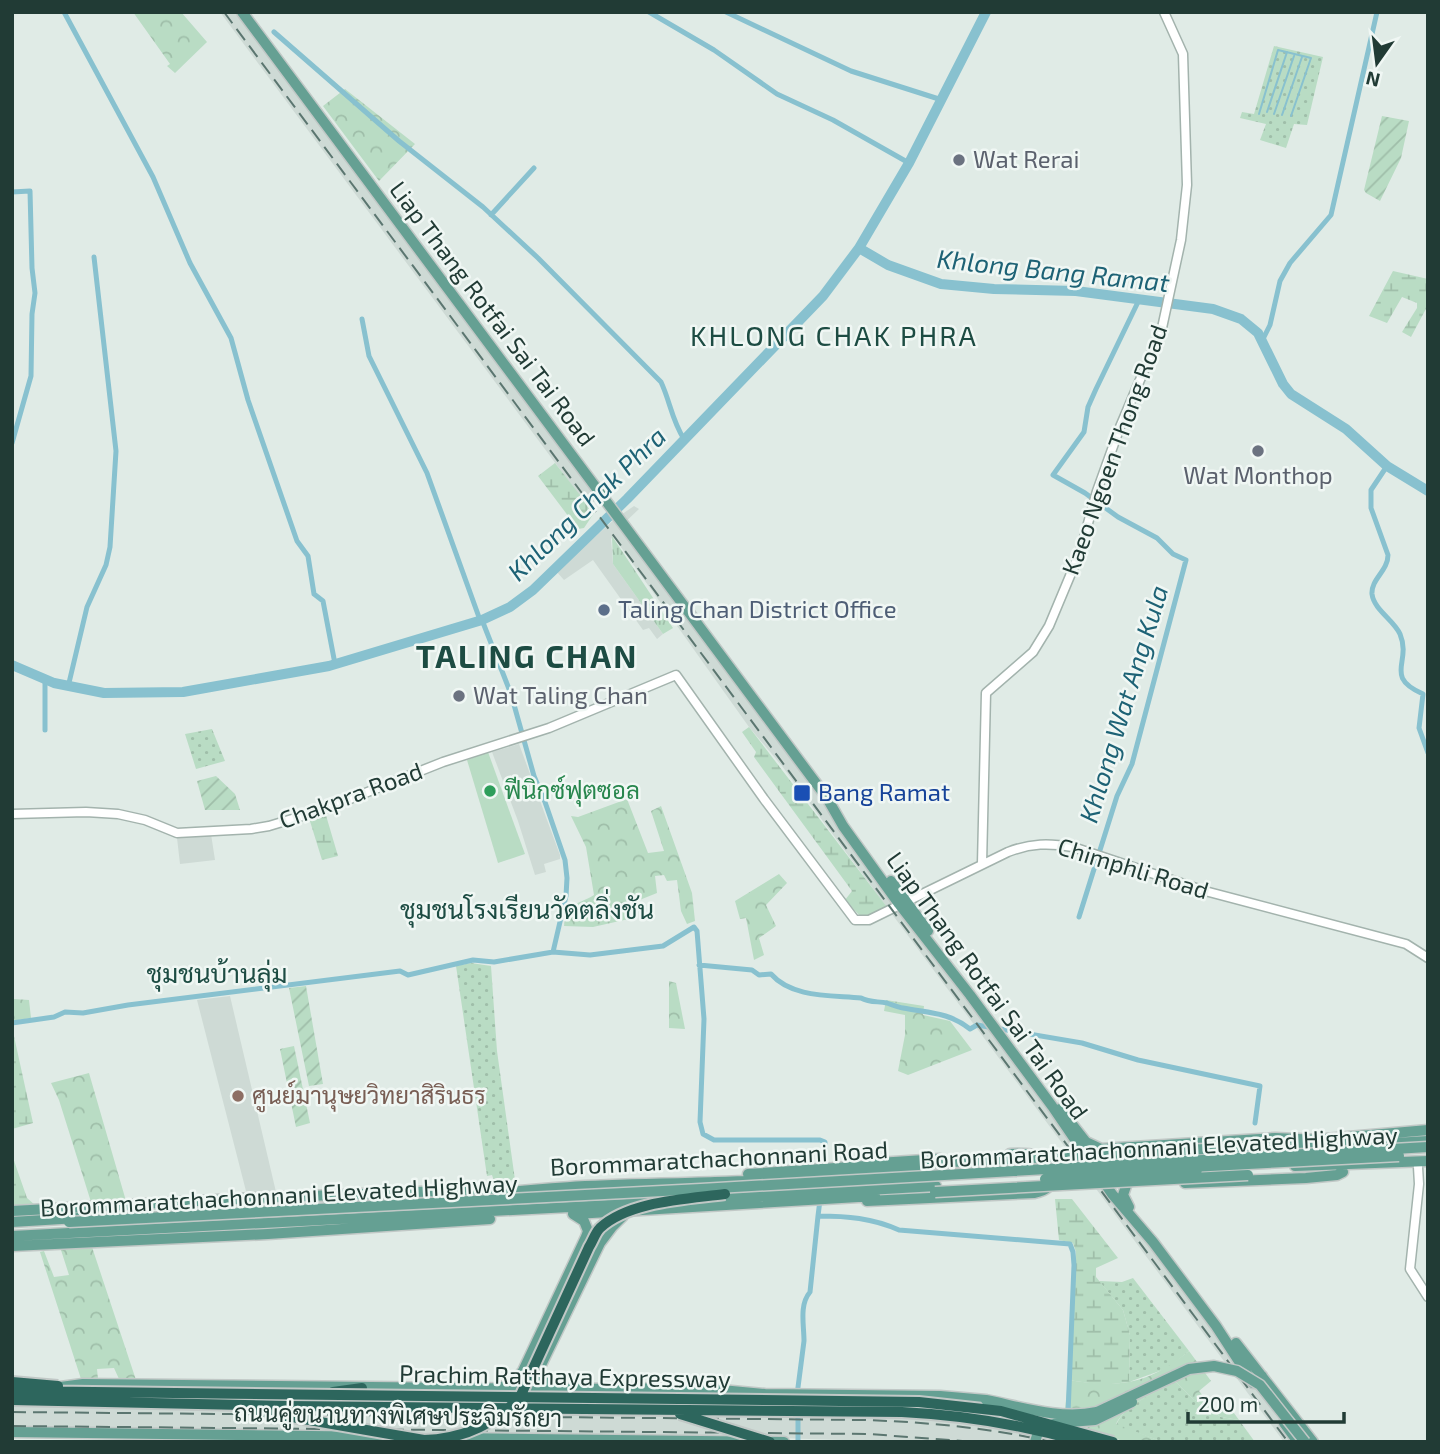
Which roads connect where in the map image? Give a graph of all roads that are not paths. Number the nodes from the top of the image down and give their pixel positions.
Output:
1 (242, 12) edge
2 (1164, 12) edge
3 (676, 675) joint
4 (12, 814) edge
5 (982, 864) junction
6 (903, 902) junction
7 (1428, 958) edge
8 (1000, 1031) junction
9 (1059, 1109) junction
10 (1428, 1130) edge
11 (1320, 1140) junction
12 (1428, 1141) edge
13 (1428, 1147) edge
14 (1108, 1149) junction
15 (1244, 1149) junction
16 (1428, 1154) edge
17 (1428, 1161) edge
18 (1355, 1165) junction
19 (933, 1166) junction
20 (860, 1167) junction
21 (1423, 1167) edge
22 (1390, 1170) junction
23 (1247, 1171) junction
24 (1343, 1172) junction
25 (826, 1173) junction
26 (1126, 1186) junction
27 (523, 1189) junction
28 (936, 1189) junction
29 (725, 1194) junction
30 (346, 1195) junction
31 (817, 1197) junction
32 (844, 1199) junction
33 (1129, 1207) junction
34 (629, 1211) junction
35 (574, 1212) junction
36 (12, 1213) edge
37 (12, 1223) edge
38 (69, 1225) junction
39 (389, 1226) junction
40 (588, 1231) junction
41 (606, 1234) junction
42 (12, 1236) edge
43 (12, 1246) edge
44 (1428, 1297) edge
45 (520, 1375) junction
46 (540, 1376) junction
47 (1261, 1380) junction
48 (12, 1382) edge
49 (1156, 1384) junction
50 (362, 1388) junction
51 (496, 1389) junction
52 (557, 1389) junction
53 (12, 1390) edge
54 (201, 1398) junction
55 (12, 1400) edge
56 (646, 1409) junction
57 (12, 1432) edge
58 (770, 1442) edge
59 (784, 1442) edge
60 (1035, 1442) edge
61 (1083, 1442) edge
62 (1113, 1442) edge
63 (1298, 1442) edge
64 (1305, 1442) edge
65 (1313, 1442) edge

1 - 6 main road, Liap Thang Rotfai Sai Tai Road
2 - 5 street, Kaeo Ngoen Thong Road
3 - 4 street, Chakpra Road
3 - 6 street, Chimphli Road
5 - 6 street, Chimphli Road
5 - 7 street, Chimphli Road
6 - 8 main road, Liap Thang Rotfai Sai Tai Road
8 - 9 main road, Liap Thang Rotfai Sai Tai Road
8 - 47 main road, Liap Thang Rotfai Sai Tai Road
9 - 14 main road
9 - 33 main road, Liap Thang Rotfai Sai Tai Road
10 - 11 main road
11 - 14 main road
11 - 15 main road
12 - 15 main road, Borommaratchachonnani Road
13 - 38 main road, Borommaratchachonnani Elevated Highway, bridge
14 - 26 main road
15 - 19 main road, Borommaratchachonnani Road, bridge
16 - 29 main road, Borommaratchachonnani Elevated Highway, bridge
17 - 18 main road, Borommaratchachonnani Road
18 - 22 main road
18 - 23 main road, Borommaratchachonnani Road
19 - 20 main road
19 - 25 main road, Borommaratchachonnani Road
20 - 25 main road
20 - 32 main road
21 - 22 main road
21 - 44 street
22 - 24 main road
23 - 24 main road
23 - 28 main road, Borommaratchachonnani Road, bridge
24 - 26 main road
25 - 27 main road, Borommaratchachonnani Road, bridge
26 - 33 main road
27 - 30 main road
27 - 37 main road, Borommaratchachonnani Road
28 - 31 main road, Borommaratchachonnani Road
28 - 32 main road
29 - 38 main road, Borommaratchachonnani Elevated Highway, bridge
29 - 54 highway, bridge
30 - 36 main road
30 - 36 main road
31 - 32 main road
31 - 34 main road, Borommaratchachonnani Road
31 - 35 main road, Borommaratchachonnani Road
33 - 47 main road, Liap Thang Rotfai Sai Tai Road
34 - 35 main road, Borommaratchachonnani Road
34 - 41 main road
35 - 39 main road
35 - 40 main road
35 - 42 main road, Borommaratchachonnani Road
37 - 38 main road, Borommaratchachonnani Elevated Highway
38 - 42 main road, Borommaratchachonnani Elevated Highway
39 - 42 main road
39 - 43 main road
40 - 41 main road
40 - 45 main road
41 - 46 main road
45 - 46 main road
45 - 51 main road
46 - 52 main road
47 - 63 main road, Liap Thang Rotfai Sai Tai Road
47 - 65 main road, Liap Thang Rotfai Sai Tai Road
48 - 54 highway, bridge
49 - 52 main road, ถนนคู่ขนานทางพิเศษประจิมรัถยา, bridge
49 - 60 main road, bridge
49 - 64 main road, bridge
50 - 51 main road, ถนนคู่ขนานทางพิเศษประจิมรัถยา
50 - 53 main road, ถนนคู่ขนานทางพิเศษประจิมรัถยา
50 - 54 highway
51 - 52 main road, ถนนคู่ขนานทางพิเศษประจิมรัถยา
53 - 62 highway, Prachim Ratthaya Expressway, bridge
54 - 55 highway, Prachim Ratthaya Expressway, bridge
54 - 56 highway, Prachim Ratthaya Expressway, bridge
56 - 58 highway, bridge
56 - 61 highway, Prachim Ratthaya Expressway, bridge
57 - 59 main road, ถนนคู่ขนานทางพิเศษประจิมรัถยา

